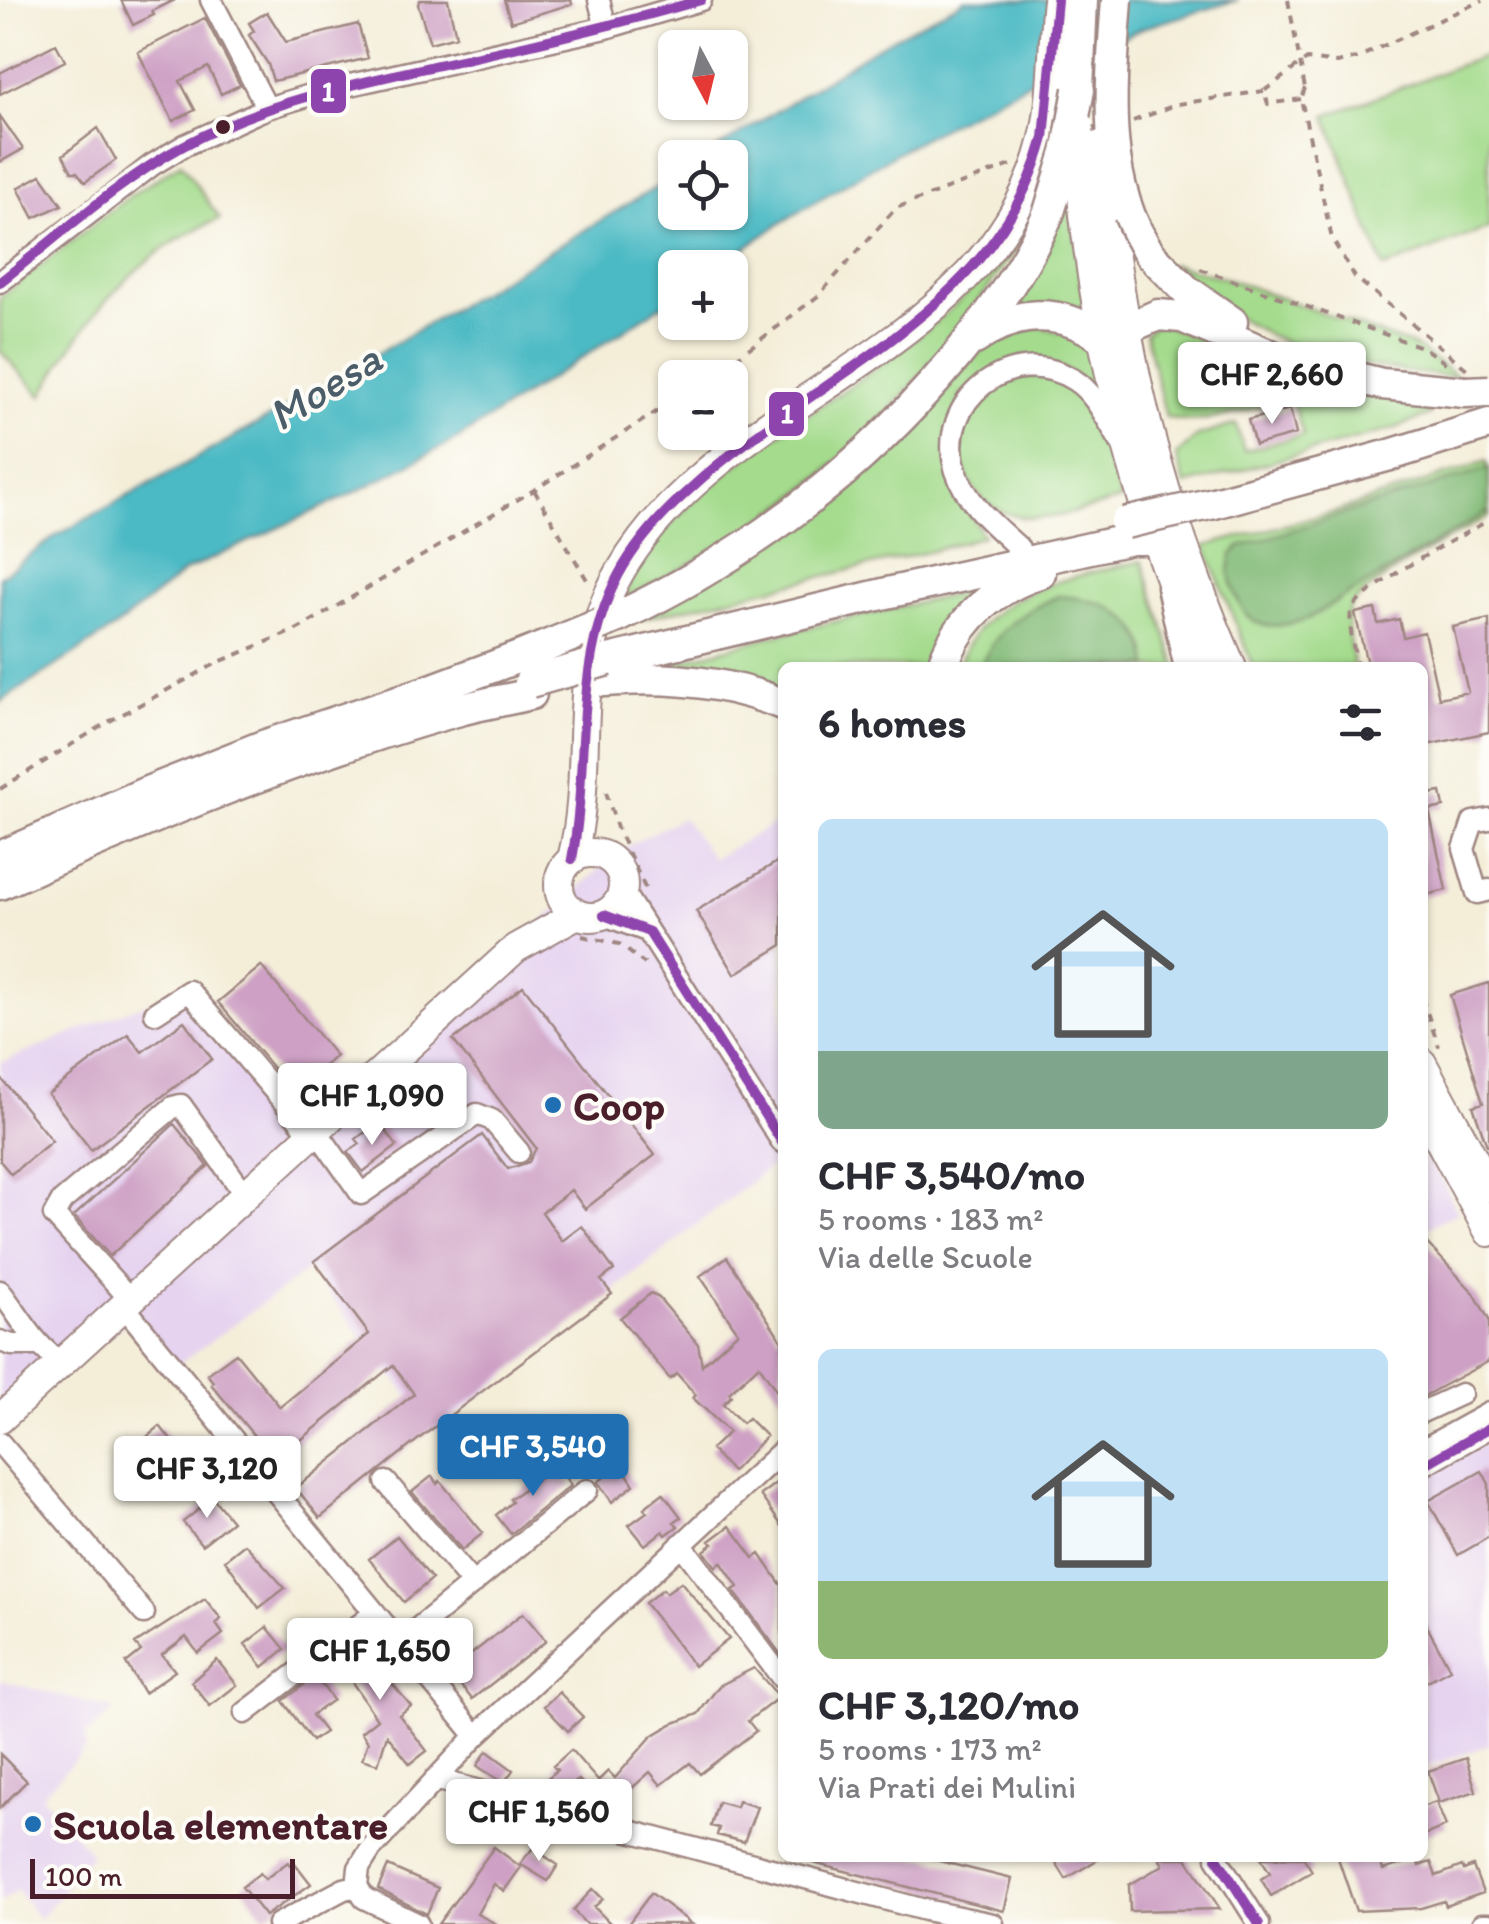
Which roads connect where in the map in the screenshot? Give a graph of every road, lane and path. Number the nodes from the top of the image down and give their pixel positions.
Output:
1 (211, 0) edge
2 (599, 0) edge
3 (701, 0) edge
4 (1057, 0) edge
5 (1083, 0) edge
6 (1104, 0) edge
7 (1117, 0) edge
8 (1288, 0) edge
9 (1483, 0) edge
10 (606, 28) junction
11 (1065, 89) junction
12 (1264, 91) junction
13 (1301, 99) junction
14 (267, 108) junction
15 (1125, 124) dead end
16 (1016, 163) dead end
17 (1095, 207) junction
18 (1188, 266) dead end
19 (0, 282) edge
20 (1113, 345) junction
21 (962, 350) junction
22 (734, 360) edge
23 (1305, 363) junction
24 (1471, 381) edge
25 (658, 411) edge
26 (1485, 436) edge
27 (1128, 454) junction
28 (534, 490) junction
29 (1489, 520) edge
30 (1135, 537) junction
31 (1020, 548) junction
32 (1172, 586) junction
33 (610, 641) junction
34 (945, 662) edge
35 (1189, 662) edge
36 (1206, 662) edge
37 (1230, 662) edge
38 (1356, 662) edge
39 (528, 674) junction
40 (778, 703) edge
41 (593, 785) junction
42 (0, 788) edge
43 (1489, 818) edge
44 (601, 855) junction
45 (0, 857) edge
46 (572, 860) junction
47 (0, 884) edge
48 (559, 888) junction
49 (1489, 890) edge
50 (623, 892) junction
51 (652, 903) dead end
52 (588, 921) junction
53 (649, 932) junction
54 (516, 948) junction
55 (646, 964) dead end
56 (155, 1013) dead end
57 (1428, 1075) edge
58 (1428, 1119) edge
59 (314, 1133) junction
60 (778, 1136) edge
61 (519, 1152) dead end
62 (1489, 1187) edge
63 (246, 1196) junction
64 (1489, 1232) edge
65 (0, 1291) edge
66 (126, 1302) junction
67 (0, 1341) edge
68 (37, 1345) junction
69 (61, 1362) junction
70 (1461, 1394) dead end
71 (1428, 1409) edge
72 (1489, 1413) edge
73 (0, 1419) edge
74 (1489, 1428) edge
75 (0, 1443) edge
76 (1428, 1447) edge
77 (778, 1455) edge
78 (1428, 1463) edge
79 (386, 1482) dead end
80 (587, 1490) dead end
81 (681, 1544) junction
82 (472, 1584) junction
83 (144, 1612) dead end
84 (375, 1613) junction
85 (400, 1644) junction
86 (778, 1673) edge
87 (245, 1714) dead end
88 (476, 1736) junction
89 (436, 1779) junction
90 (1220, 1862) edge
91 (357, 1886) junction
92 (376, 1915) edge
93 (278, 1924) edge
94 (418, 1924) edge
95 (993, 1924) edge
96 (1259, 1924) edge

1 - 14 street
2 - 10 street
3 - 10 street
4 - 11 main road
5 - 11 main road
6 - 17 main road, bridge
7 - 23 highway, bridge
8 - 13 path, bridge
9 - 12 path
10 - 14 street
11 - 17 main road, bridge
11 - 21 highway, bridge
11 - 33 main road
12 - 13 path
12 - 15 path
13 - 24 path
14 - 19 street
16 - 22 path
17 - 20 main road
18 - 24 path
20 - 21 highway
20 - 23 highway
20 - 27 main road
20 - 37 main road
21 - 33 highway
23 - 24 highway
25 - 28 path
26 - 30 highway, bridge
27 - 31 street
27 - 32 main road
28 - 33 path
28 - 42 path
29 - 38 path
30 - 31 highway
30 - 33 highway
30 - 34 highway
31 - 33 highway
32 - 35 highway
32 - 36 main road
33 - 39 highway
33 - 40 highway
33 - 41 main road
39 - 45 highway
39 - 47 highway
41 - 44 main road
41 - 46 main road
41 - 51 path
43 - 49 street
44 - 46 main road
44 - 50 main road
46 - 48 main road
48 - 52 main road
48 - 54 main road
50 - 52 main road
50 - 53 street
52 - 53 street
52 - 54 main road
52 - 55 path
53 - 60 street
54 - 59 main road
56 - 59 street
57 - 62 main road
58 - 64 main road
59 - 61 street
59 - 63 main road
63 - 66 main road
63 - 66 street
65 - 68 street
66 - 69 main road
66 - 84 street
67 - 68 street
68 - 69 street
69 - 73 main road
70 - 71 street
72 - 76 street
74 - 78 street
75 - 83 street
77 - 81 street
79 - 82 street
80 - 82 street
81 - 86 street
81 - 88 street
82 - 85 street
84 - 85 street
84 - 87 street
85 - 88 street
88 - 89 street
89 - 91 street
89 - 95 street
90 - 96 street
91 - 92 street
91 - 93 street
92 - 94 street

